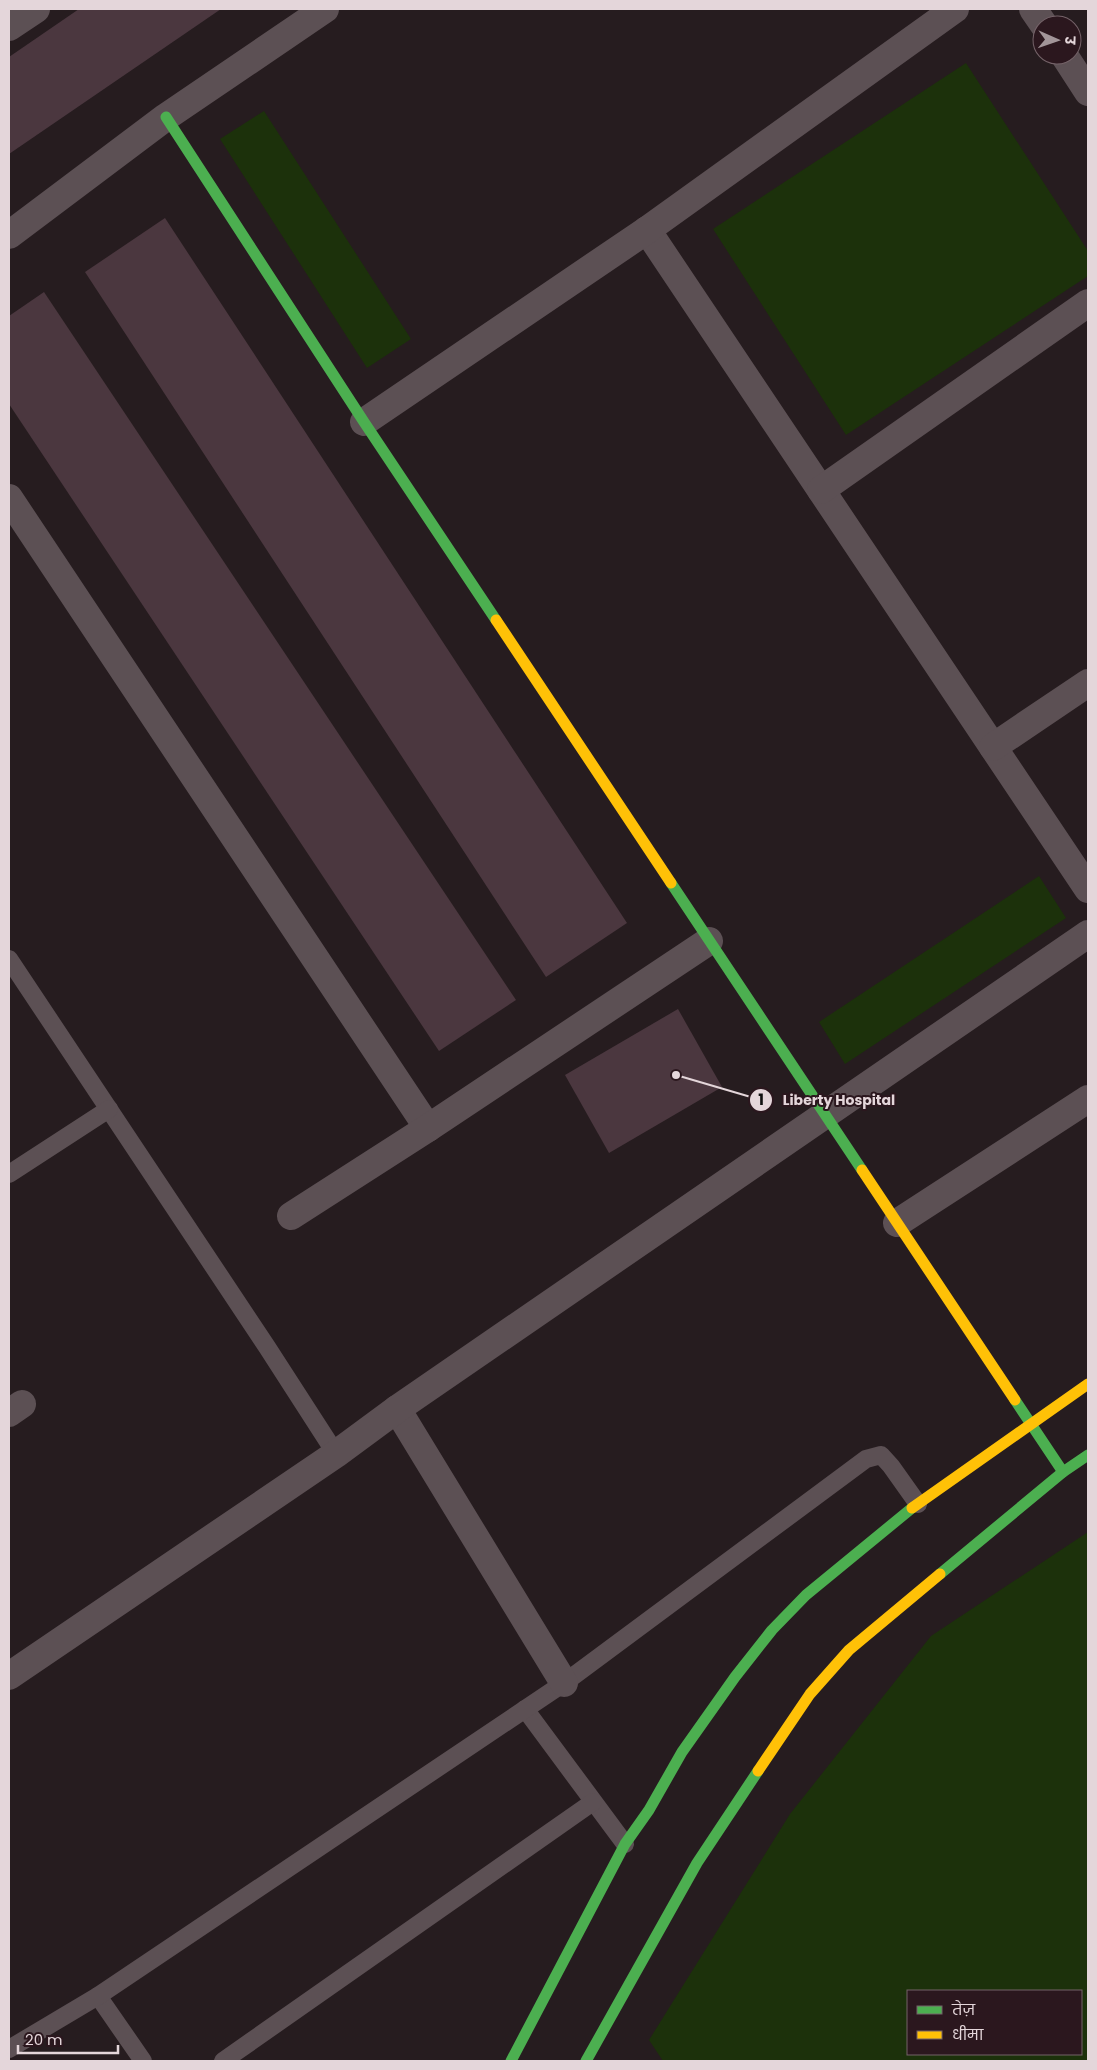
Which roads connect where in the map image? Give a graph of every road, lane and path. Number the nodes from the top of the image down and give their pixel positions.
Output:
1 (36, 9) edge
2 (325, 9) edge
3 (955, 9) edge
4 (9, 27) edge
5 (1070, 65) edge
6 (1088, 92) edge
7 (166, 117) junction
8 (647, 230) junction
9 (9, 235) edge
10 (1088, 303) edge
11 (364, 422) junction
12 (821, 490) junction
13 (9, 498) edge
14 (1088, 683) edge
15 (993, 747) junction
16 (1088, 889) edge
17 (1088, 934) edge
18 (709, 941) junction
19 (9, 959) edge
20 (1088, 1099) edge
21 (109, 1109) junction
22 (826, 1116) junction
23 (428, 1128) junction
24 (9, 1174) edge
25 (291, 1216) dead end
26 (898, 1223) junction
27 (1088, 1384) edge
28 (397, 1409) junction
29 (1031, 1423) junction
30 (336, 1454) junction
31 (1088, 1455) edge
32 (1063, 1472) junction
33 (918, 1504) junction
34 (9, 1676) edge
35 (564, 1683) junction
36 (525, 1709) junction
37 (593, 1802) junction
38 (625, 1844) junction
39 (98, 1996) junction
40 (11, 2043) edge
41 (143, 2061) edge
42 (223, 2061) edge
43 (511, 2061) edge
44 (586, 2061) edge

1 - 4 street
2 - 7 street
3 - 8 street
5 - 6 street
7 - 9 street
7 - 11 street
8 - 11 street
8 - 12 street
10 - 12 street
11 - 18 street
12 - 15 street
13 - 23 street
14 - 15 street
15 - 16 street
17 - 22 street
18 - 22 street
18 - 23 street
19 - 21 lane
20 - 26 street
21 - 24 lane
21 - 30 lane
22 - 26 street
22 - 28 street
23 - 25 street
26 - 29 street
27 - 29 street
28 - 30 street
28 - 35 street
29 - 32 street
29 - 33 street
30 - 34 street
31 - 32 street
32 - 44 street
33 - 35 lane
33 - 38 street
35 - 36 lane
36 - 37 lane
36 - 39 lane
37 - 38 lane
37 - 42 lane
38 - 43 street
39 - 40 lane
39 - 41 lane

